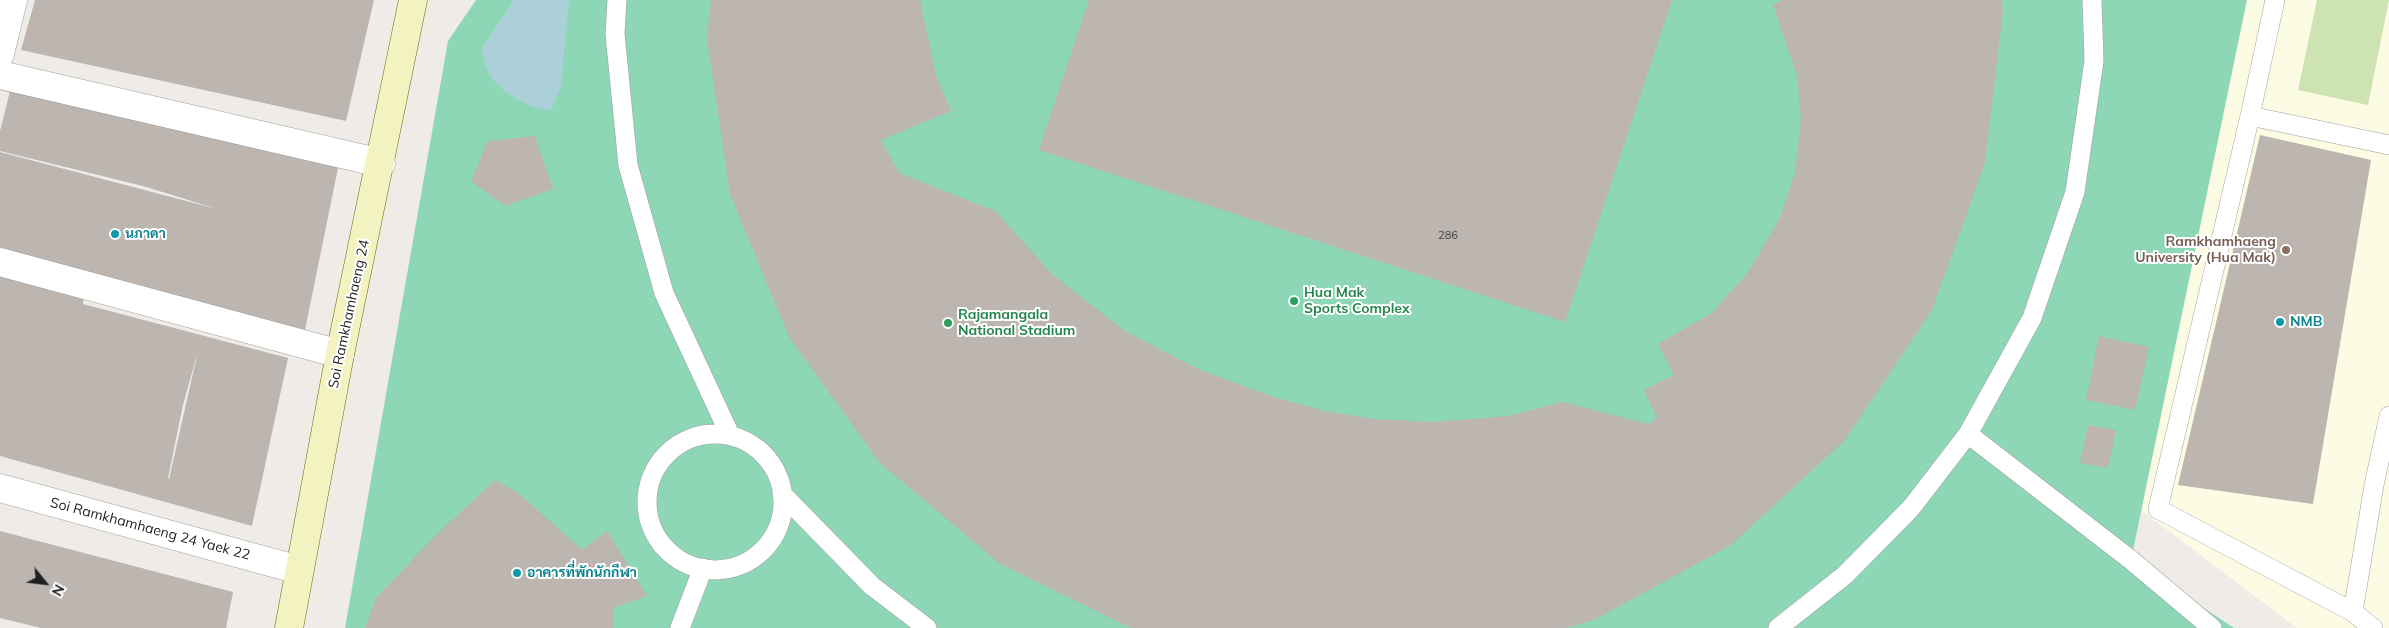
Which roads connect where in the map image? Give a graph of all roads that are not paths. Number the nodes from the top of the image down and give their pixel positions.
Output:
1 (13, 0) edge
2 (413, 0) edge
3 (617, 0) edge
4 (2092, 0) edge
5 (2275, 0) edge
6 (0, 54) edge
7 (0, 75) edge
8 (2250, 116) junction
9 (2389, 145) edge
10 (381, 163) junction
11 (0, 262) edge
12 (340, 354) junction
13 (2389, 416) edge
14 (1968, 434) junction
15 (730, 435) junction
16 (2381, 487) edge
17 (0, 488) edge
18 (782, 494) junction
19 (703, 568) junction
20 (300, 570) junction
21 (2354, 612) junction
22 (289, 628) edge
23 (680, 628) edge
24 (927, 628) edge
25 (1778, 628) edge
26 (2212, 628) edge
27 (2373, 628) edge

1 - 6 street
2 - 10 main road, Soi Ramkhamhaeng 24
3 - 15 lane
4 - 14 lane
5 - 8 lane
7 - 10 street
8 - 9 lane
8 - 21 lane
10 - 12 main road, Soi Ramkhamhaeng 24
11 - 12 street
12 - 20 main road, Soi Ramkhamhaeng 24
13 - 16 lane
14 - 25 lane
14 - 26 lane
15 - 18 lane
15 - 19 lane
16 - 21 lane
17 - 20 street, Soi Ramkhamhaeng 24 Yaek 22
18 - 19 lane
18 - 24 lane
19 - 23 lane
20 - 22 main road, Soi Ramkhamhaeng 24
21 - 27 lane

